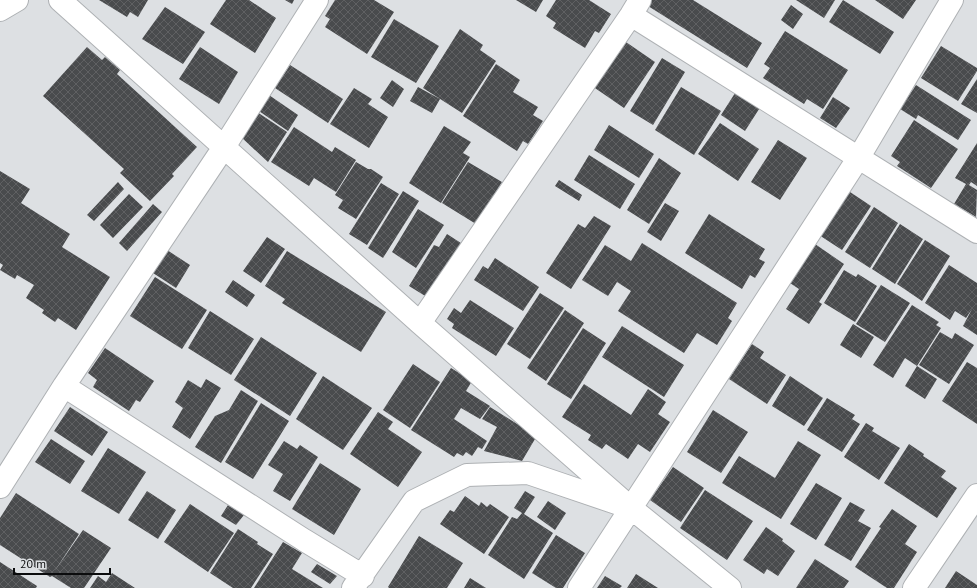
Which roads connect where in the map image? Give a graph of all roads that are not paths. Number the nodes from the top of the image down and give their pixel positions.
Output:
1 (17, 0) edge
2 (60, 0) edge
3 (317, 0) edge
4 (952, 0) edge
5 (636, 8) edge
6 (0, 10) edge
7 (224, 147) junction
8 (859, 157) junction
9 (977, 232) edge
10 (420, 323) junction
11 (64, 386) junction
12 (0, 487) edge
13 (977, 496) edge
14 (631, 508) junction
15 (358, 582) edge
16 (579, 588) edge
17 (730, 588) edge
18 (914, 588) edge

1 - 6 street
2 - 7 street
3 - 7 street
4 - 8 street
5 - 8 street
5 - 10 street
7 - 10 street
7 - 11 street
8 - 9 street
8 - 14 street
10 - 14 street
11 - 12 street
11 - 15 street
13 - 18 street
14 - 15 street
14 - 16 street
14 - 17 street

